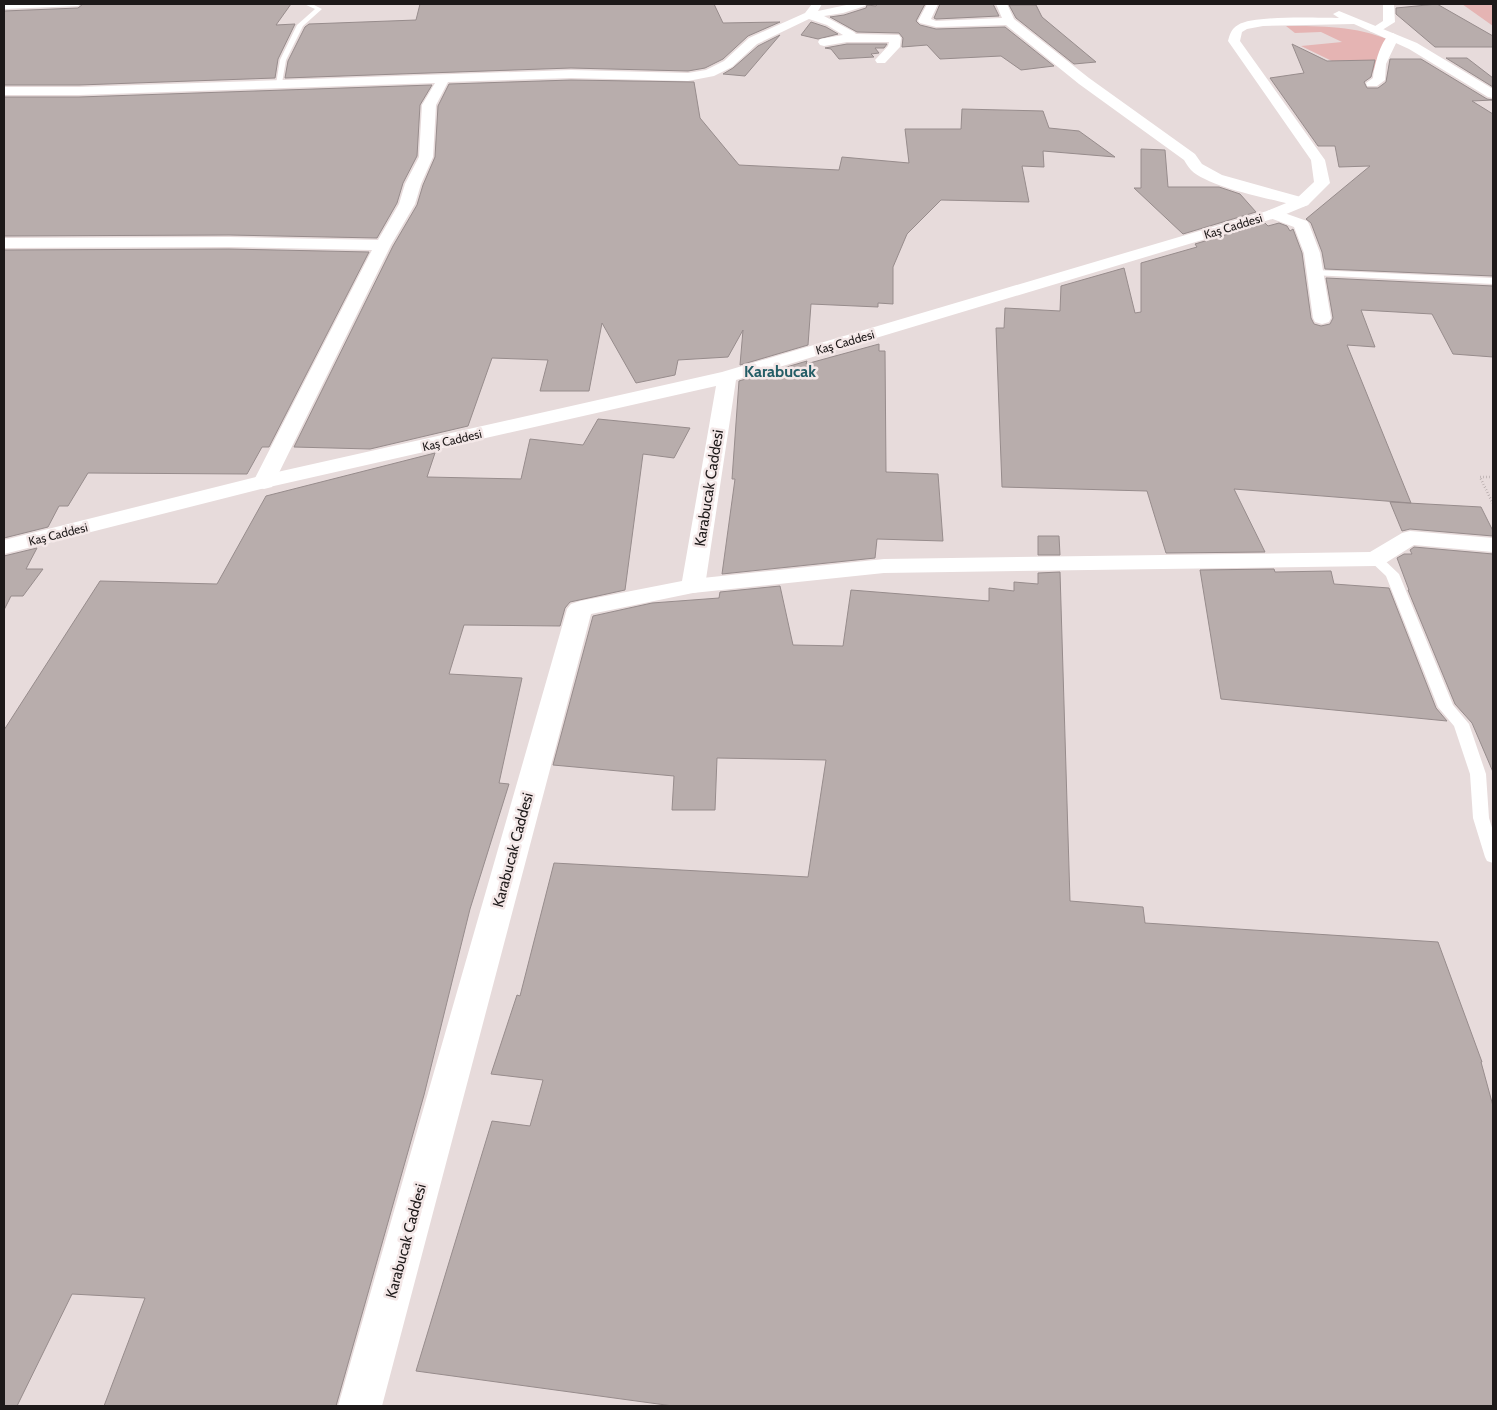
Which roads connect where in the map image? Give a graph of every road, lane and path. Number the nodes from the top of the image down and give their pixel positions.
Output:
1 (78, 4) edge
2 (307, 4) edge
3 (817, 4) edge
4 (861, 4) edge
5 (932, 4) edge
6 (1002, 4) edge
7 (1388, 4) edge
8 (4, 7) edge
9 (1327, 10) dead end
10 (809, 15) junction
11 (1356, 21) junction
12 (1009, 22) junction
13 (1375, 30) junction
14 (1393, 37) junction
15 (847, 38) junction
16 (824, 42) dead end
17 (881, 60) dead end
18 (443, 79) junction
19 (278, 83) junction
20 (1372, 83) dead end
21 (4, 91) edge
22 (1493, 94) edge
23 (1302, 202) junction
24 (1273, 214) junction
25 (4, 243) edge
26 (383, 245) junction
27 (1315, 273) junction
28 (1493, 281) edge
29 (1322, 318) dead end
30 (727, 377) junction
31 (1493, 478) edge
32 (264, 482) junction
33 (1493, 504) edge
34 (1493, 545) edge
35 (4, 547) edge
36 (1375, 559) junction
37 (693, 586) junction
38 (1493, 857) edge
39 (360, 1406) edge

1 - 8 lane
2 - 19 lane
3 - 10 street
4 - 10 street
5 - 12 street
6 - 12 street
7 - 13 street
9 - 11 street
10 - 15 street
10 - 18 street
11 - 13 street
11 - 23 street, Kaş Caddesi
12 - 23 street
13 - 14 street
14 - 20 street
14 - 22 street
15 - 16 street
15 - 17 street
18 - 19 street
18 - 26 street
19 - 21 street
23 - 24 street, Kaş Caddesi
24 - 27 street
24 - 30 street, Kaş Caddesi
25 - 26 street
26 - 32 street
27 - 28 lane
27 - 29 street
30 - 32 street, Kaş Caddesi
30 - 37 street, Karabucak Caddesi
31 - 33 path
32 - 35 street, Kaş Caddesi
34 - 36 street
36 - 37 street
36 - 38 lane
37 - 39 street, Karabucak Caddesi

